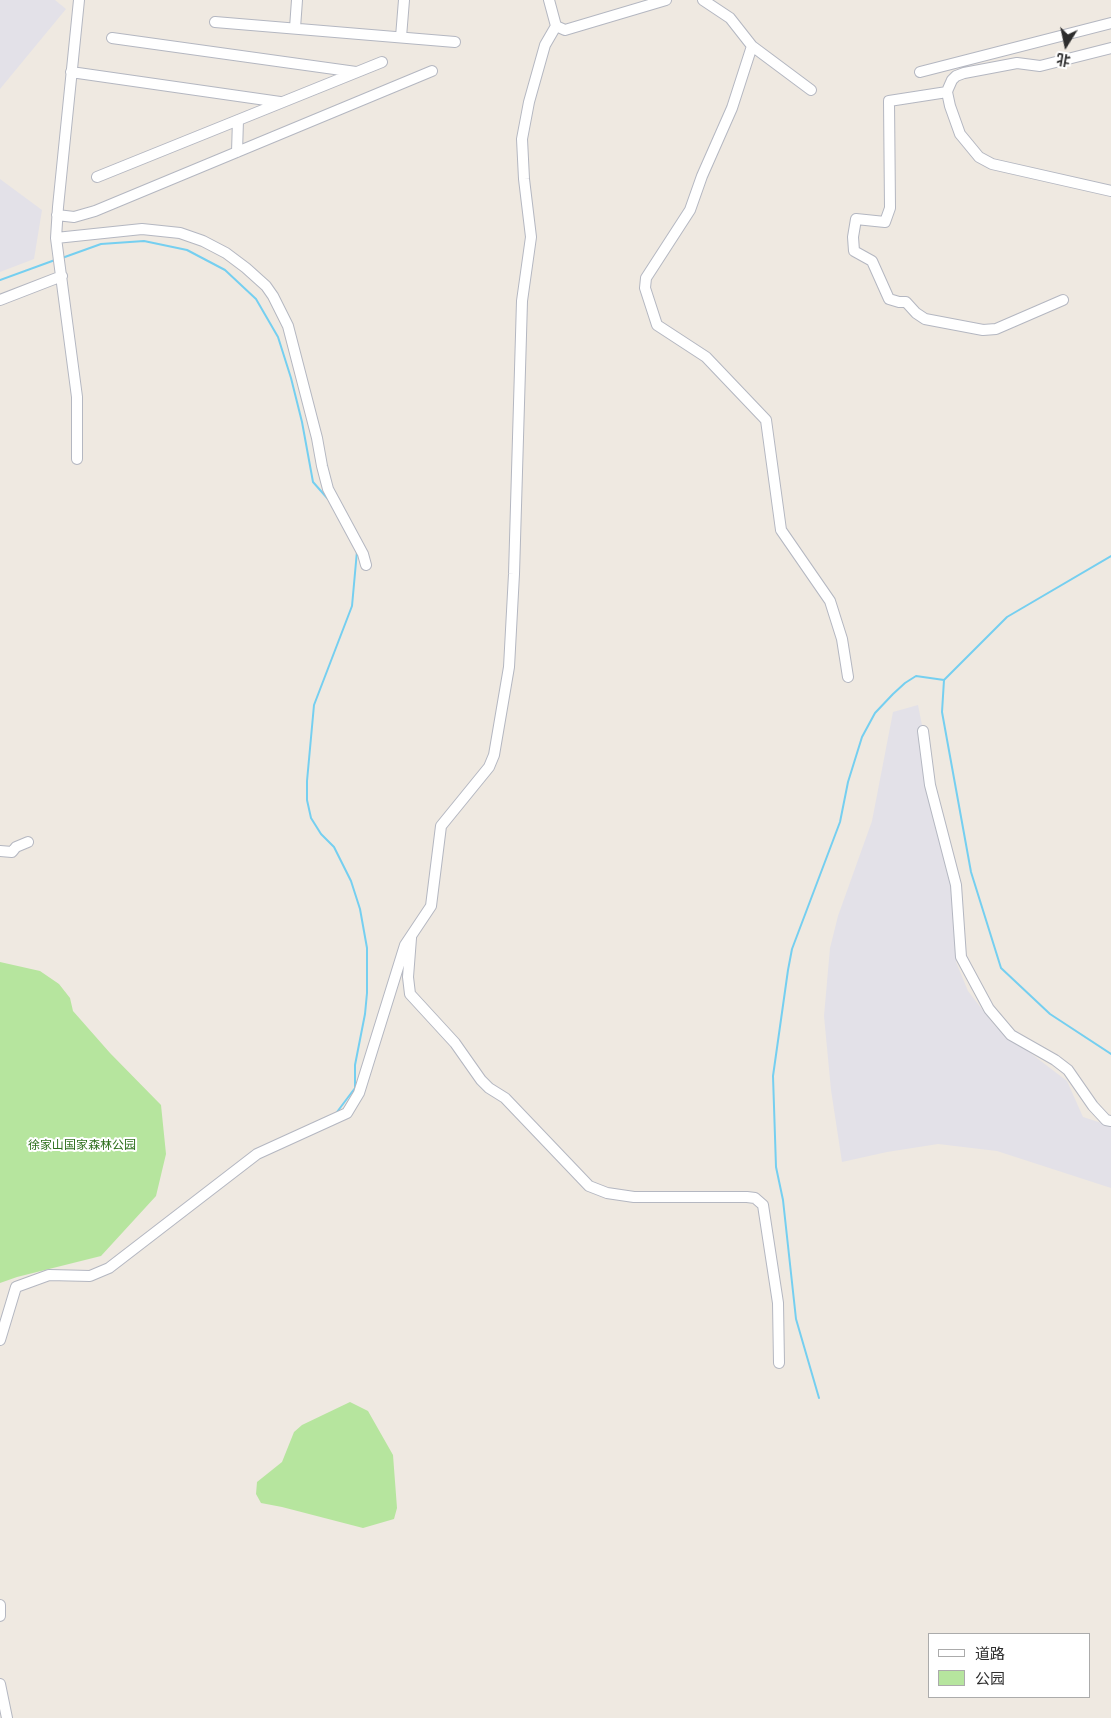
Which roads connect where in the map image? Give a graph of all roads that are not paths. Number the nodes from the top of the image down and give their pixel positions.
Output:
1 (79, 0) edge
2 (297, 0) edge
3 (404, 0) edge
4 (549, 0) edge
5 (666, 0) edge
6 (703, 0) edge
7 (215, 22) dead end
8 (1111, 23) edge
9 (556, 26) junction
10 (295, 28) junction
11 (401, 37) junction
12 (112, 38) dead end
13 (455, 42) dead end
14 (752, 46) junction
15 (1111, 48) edge
16 (382, 62) dead end
17 (432, 71) dead end
18 (71, 72) junction
19 (357, 72) junction
20 (920, 72) dead end
21 (811, 90) dead end
22 (947, 92) junction
23 (282, 102) junction
24 (238, 120) junction
25 (237, 152) junction
26 (97, 177) dead end
27 (1111, 190) edge
28 (57, 215) junction
29 (56, 238) junction
30 (61, 272) junction
31 (0, 300) edge
32 (1063, 300) dead end
33 (77, 459) dead end
34 (366, 565) dead end
35 (848, 677) dead end
36 (923, 731) dead end
37 (28, 842) dead end
38 (0, 851) edge
39 (411, 936) junction
40 (1111, 1122) edge
41 (0, 1340) edge
42 (779, 1363) dead end
43 (0, 1605) edge
44 (0, 1616) edge
45 (0, 1684) edge
46 (7, 1718) edge

1 - 18 street
2 - 10 street
3 - 11 street
4 - 9 street
5 - 9 street
6 - 14 street
7 - 10 street
8 - 20 street
9 - 39 street
10 - 11 street
11 - 13 street
12 - 19 street
14 - 21 street
14 - 35 street
15 - 22 street
16 - 19 street
17 - 25 street
18 - 23 street
18 - 28 street
19 - 23 street
22 - 27 street
22 - 32 street
23 - 24 street
24 - 25 street
24 - 26 street
25 - 28 street
28 - 29 street
29 - 30 street
29 - 34 street
30 - 31 street
30 - 33 street
36 - 40 street
37 - 38 street
39 - 41 street
39 - 42 street
43 - 44 street
45 - 46 street

